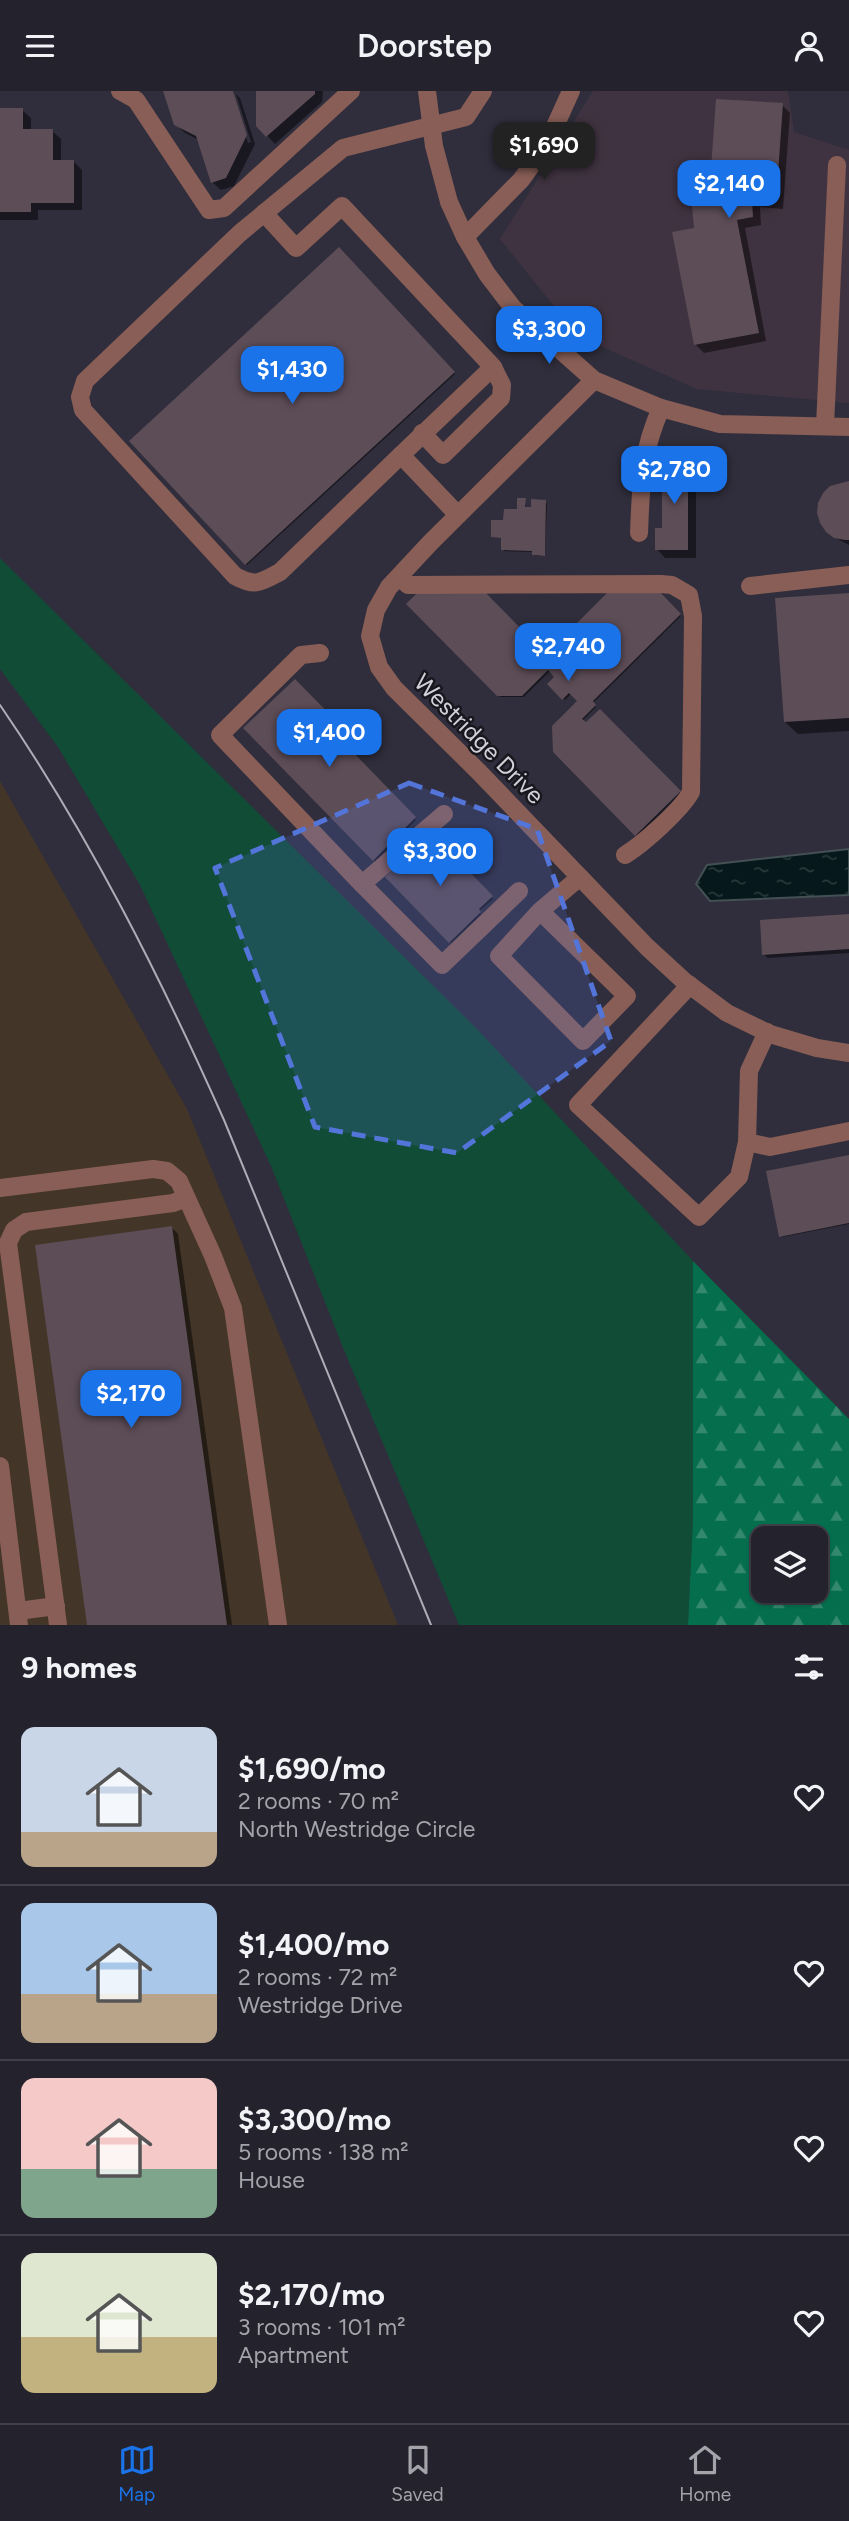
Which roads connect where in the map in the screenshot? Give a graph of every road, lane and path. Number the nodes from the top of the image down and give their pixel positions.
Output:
1 (120, 91) edge
2 (351, 91) edge
3 (427, 91) edge
4 (483, 91) edge
5 (571, 91) edge
6 (431, 126) junction
7 (837, 165) dead end
8 (264, 213) junction
9 (465, 237) junction
10 (493, 367) junction
11 (594, 380) junction
12 (661, 408) junction
13 (825, 426) junction
14 (849, 427) edge
15 (422, 433) junction
16 (401, 455) junction
17 (458, 515) junction
18 (639, 533) dead end
19 (849, 575) edge
20 (399, 577) junction
21 (750, 586) dead end
22 (320, 653) dead end
23 (444, 814) dead end
24 (625, 855) dead end
25 (580, 877) junction
26 (362, 884) junction
27 (519, 891) dead end
28 (541, 911) junction
29 (690, 985) junction
30 (767, 1032) junction
31 (849, 1053) edge
32 (849, 1132) edge
33 (747, 1142) junction
34 (0, 1188) edge
35 (186, 1198) junction
36 (0, 1466) edge
37 (2, 1505) edge
38 (56, 1606) junction
39 (18, 1618) edge
40 (58, 1625) edge
41 (278, 1625) edge

1 - 2 street
3 - 6 street
4 - 6 street
5 - 9 street
6 - 8 street
6 - 9 street
7 - 13 street
8 - 10 street
8 - 16 street
9 - 11 street
10 - 15 street
10 - 15 street
11 - 12 street
11 - 17 street, Westridge Drive
12 - 13 street
12 - 18 street
13 - 14 street
15 - 16 street
16 - 17 street
17 - 20 street, Westridge Drive
19 - 21 street
20 - 24 street
20 - 25 street, Westridge Drive
22 - 26 street
23 - 26 street
25 - 28 street
25 - 29 street, Westridge Drive
26 - 27 street
28 - 28 street
29 - 30 street, Westridge Drive
29 - 33 street
30 - 31 street, Westridge Drive
30 - 33 street
32 - 33 street
34 - 35 street
35 - 38 street
35 - 41 street
36 - 37 street
37 - 39 street
38 - 39 street
38 - 40 street

